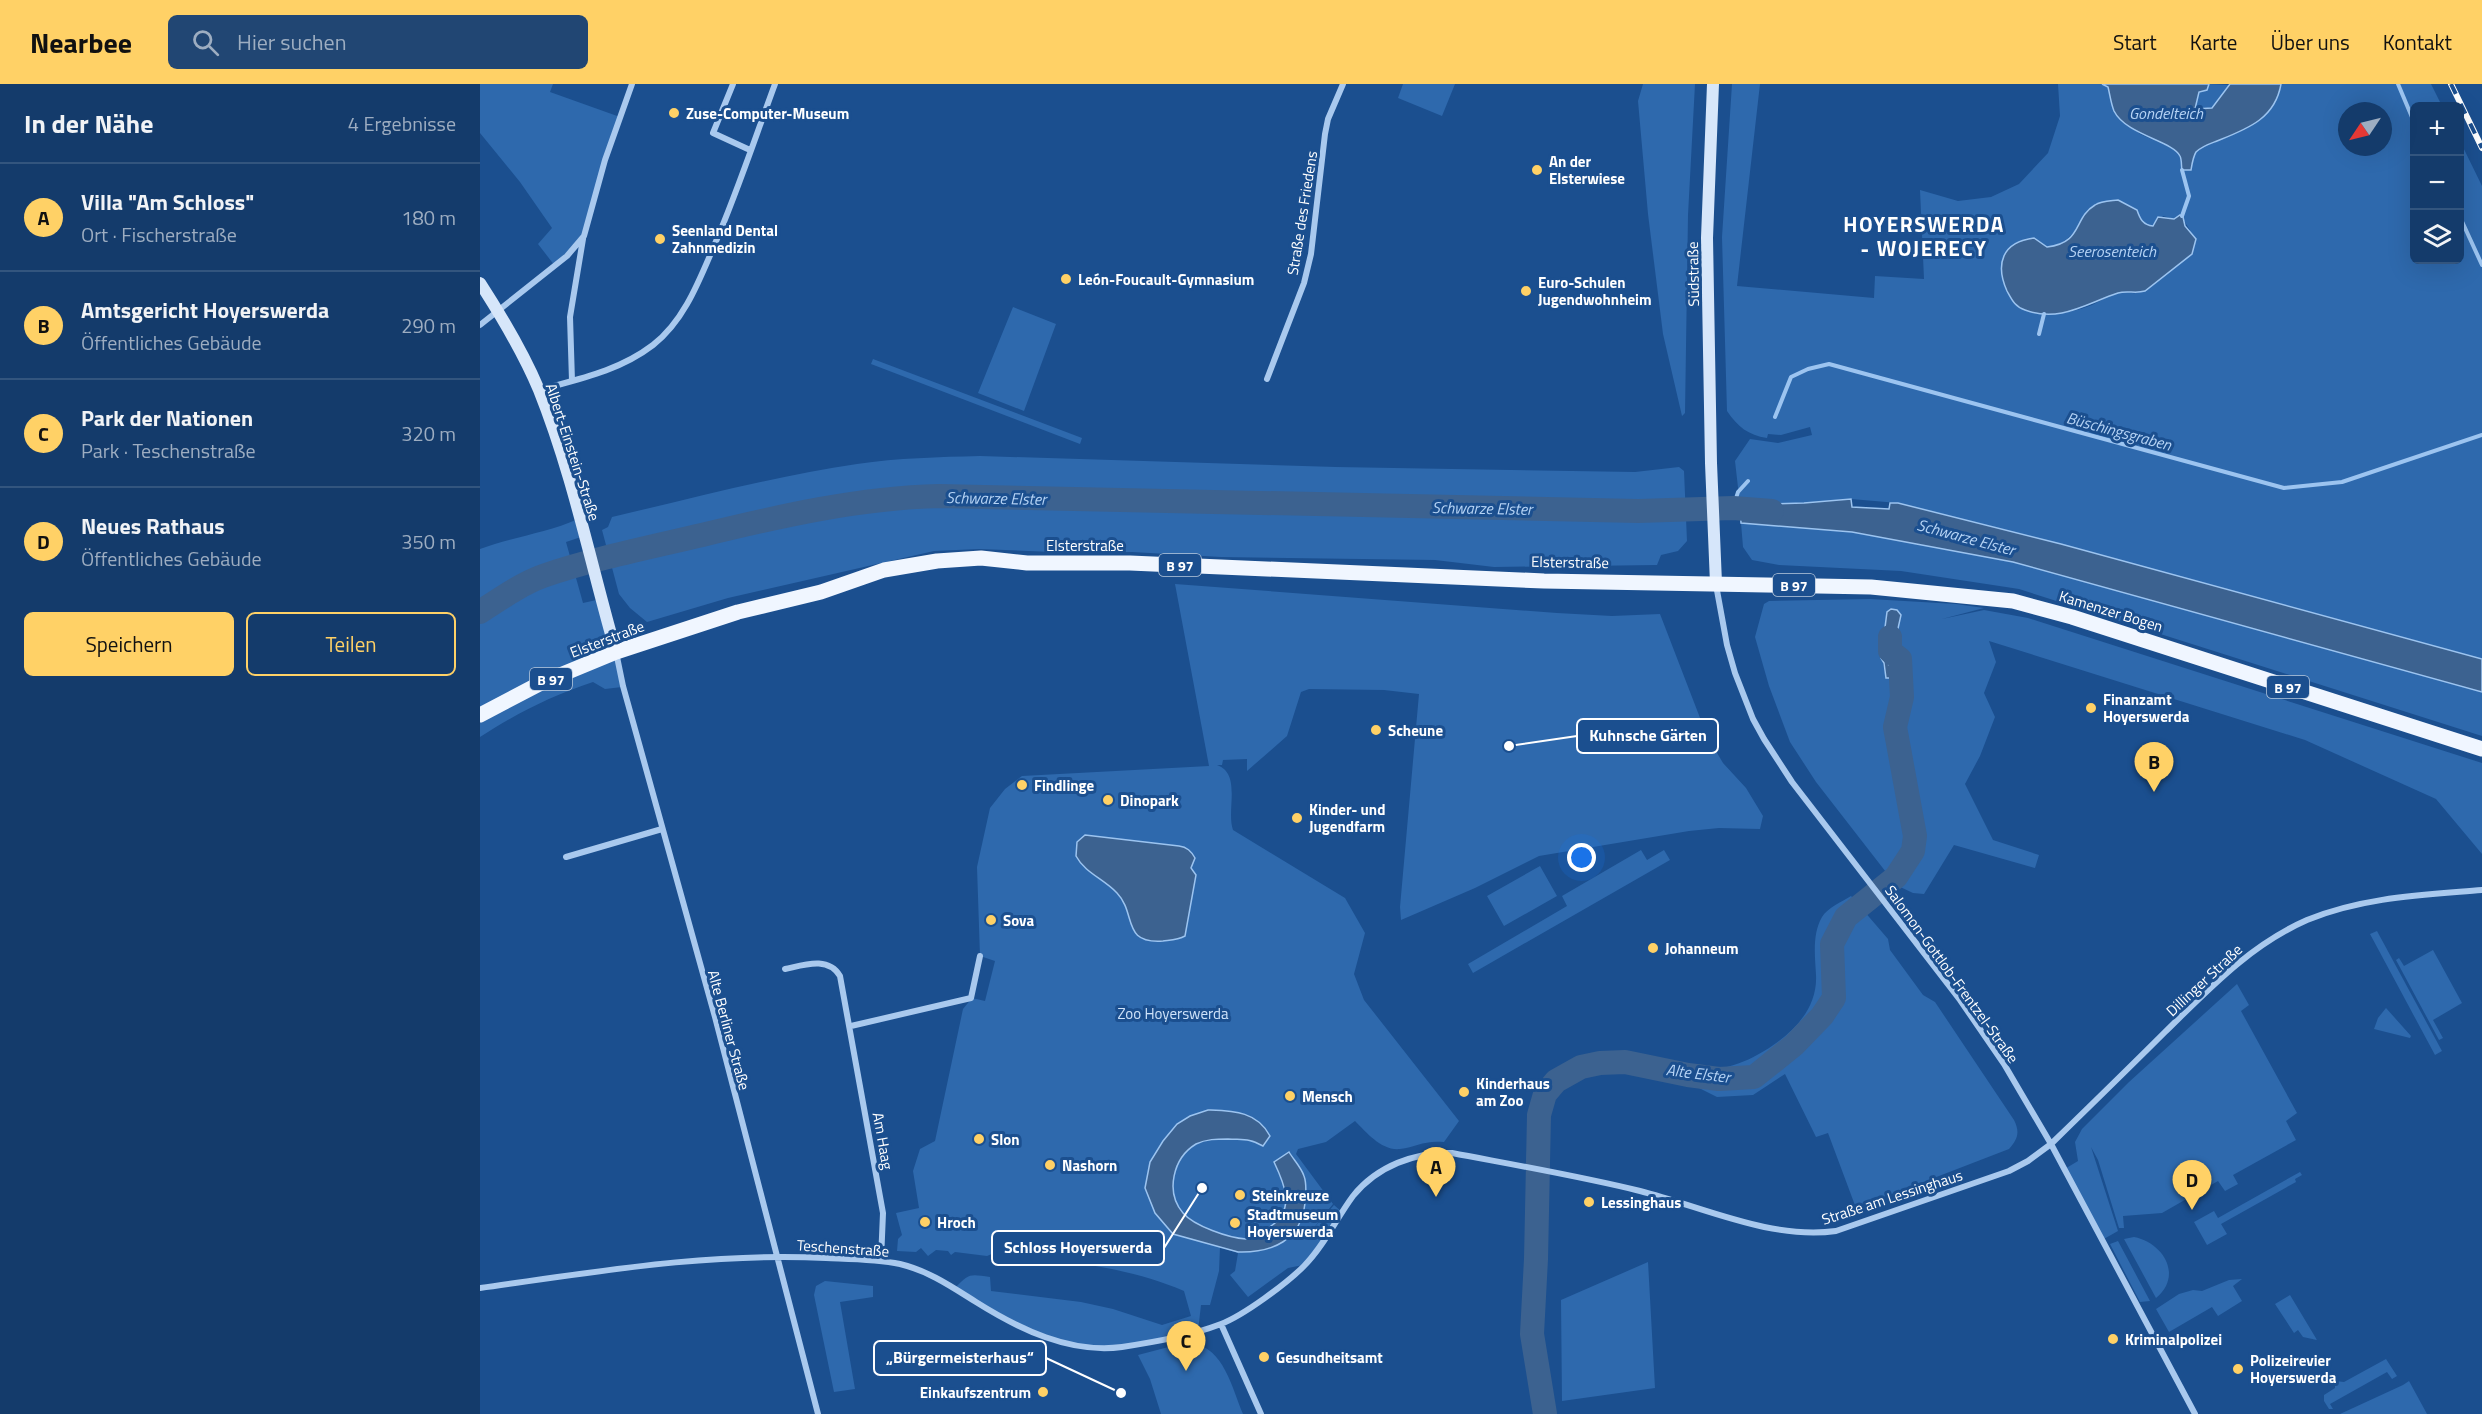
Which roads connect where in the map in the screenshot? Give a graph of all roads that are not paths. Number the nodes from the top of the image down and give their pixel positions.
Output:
1 (632, 84) edge
2 (733, 84) edge
3 (775, 84) edge
4 (1343, 84) edge
5 (1713, 84) edge
6 (750, 150) junction
7 (584, 236) junction
8 (480, 283) edge
9 (498, 311) junction
10 (480, 325) edge
11 (1267, 379) dead end
12 (572, 381) junction
13 (538, 390) junction
14 (1716, 583) junction
15 (616, 652) junction
16 (480, 715) edge
17 (2482, 749) edge
18 (662, 829) junction
19 (566, 857) dead end
20 (2482, 890) edge
21 (980, 956) dead end
22 (785, 969) dead end
23 (851, 1026) junction
24 (2051, 1144) junction
25 (1525, 1167) joint
26 (778, 1256) junction
27 (881, 1260) junction
28 (480, 1288) edge
29 (1221, 1324) junction
30 (818, 1414) edge
31 (1261, 1414) edge
32 (2194, 1414) edge

1 - 7 street
2 - 6 street
3 - 6 street
4 - 11 street, Straße des Friedens
5 - 14 main road, Südstraße
6 - 12 street
7 - 9 street
7 - 12 street
8 - 9 main road, Albert-Einstein-Straße
9 - 10 street
9 - 13 main road, Albert-Einstein-Straße
12 - 13 street
13 - 15 main road, Albert-Einstein-Straße
14 - 15 main road, Elsterstraße / B 97
14 - 17 main road, Kamenzer Bogen / B 97
14 - 24 street, Salomon-Gottlob-Frentzel-Straße
15 - 16 main road, Elsterstraße / B 97
15 - 18 street, Alte Berliner Straße
18 - 19 street
18 - 26 street, Alte Berliner Straße
20 - 24 street, Dillinger Straße
21 - 23 street
22 - 23 street, Am Haag
23 - 27 street, Am Haag
24 - 25 street, Straße am Lessinghaus
24 - 32 street, Salomon-Gottlob-Frentzel-Straße
25 - 29 street, Teschenstraße
26 - 27 street, Teschenstraße
26 - 28 street, Teschenstraße
26 - 30 street, Alte Berliner Straße
27 - 29 street, Teschenstraße
29 - 31 street

